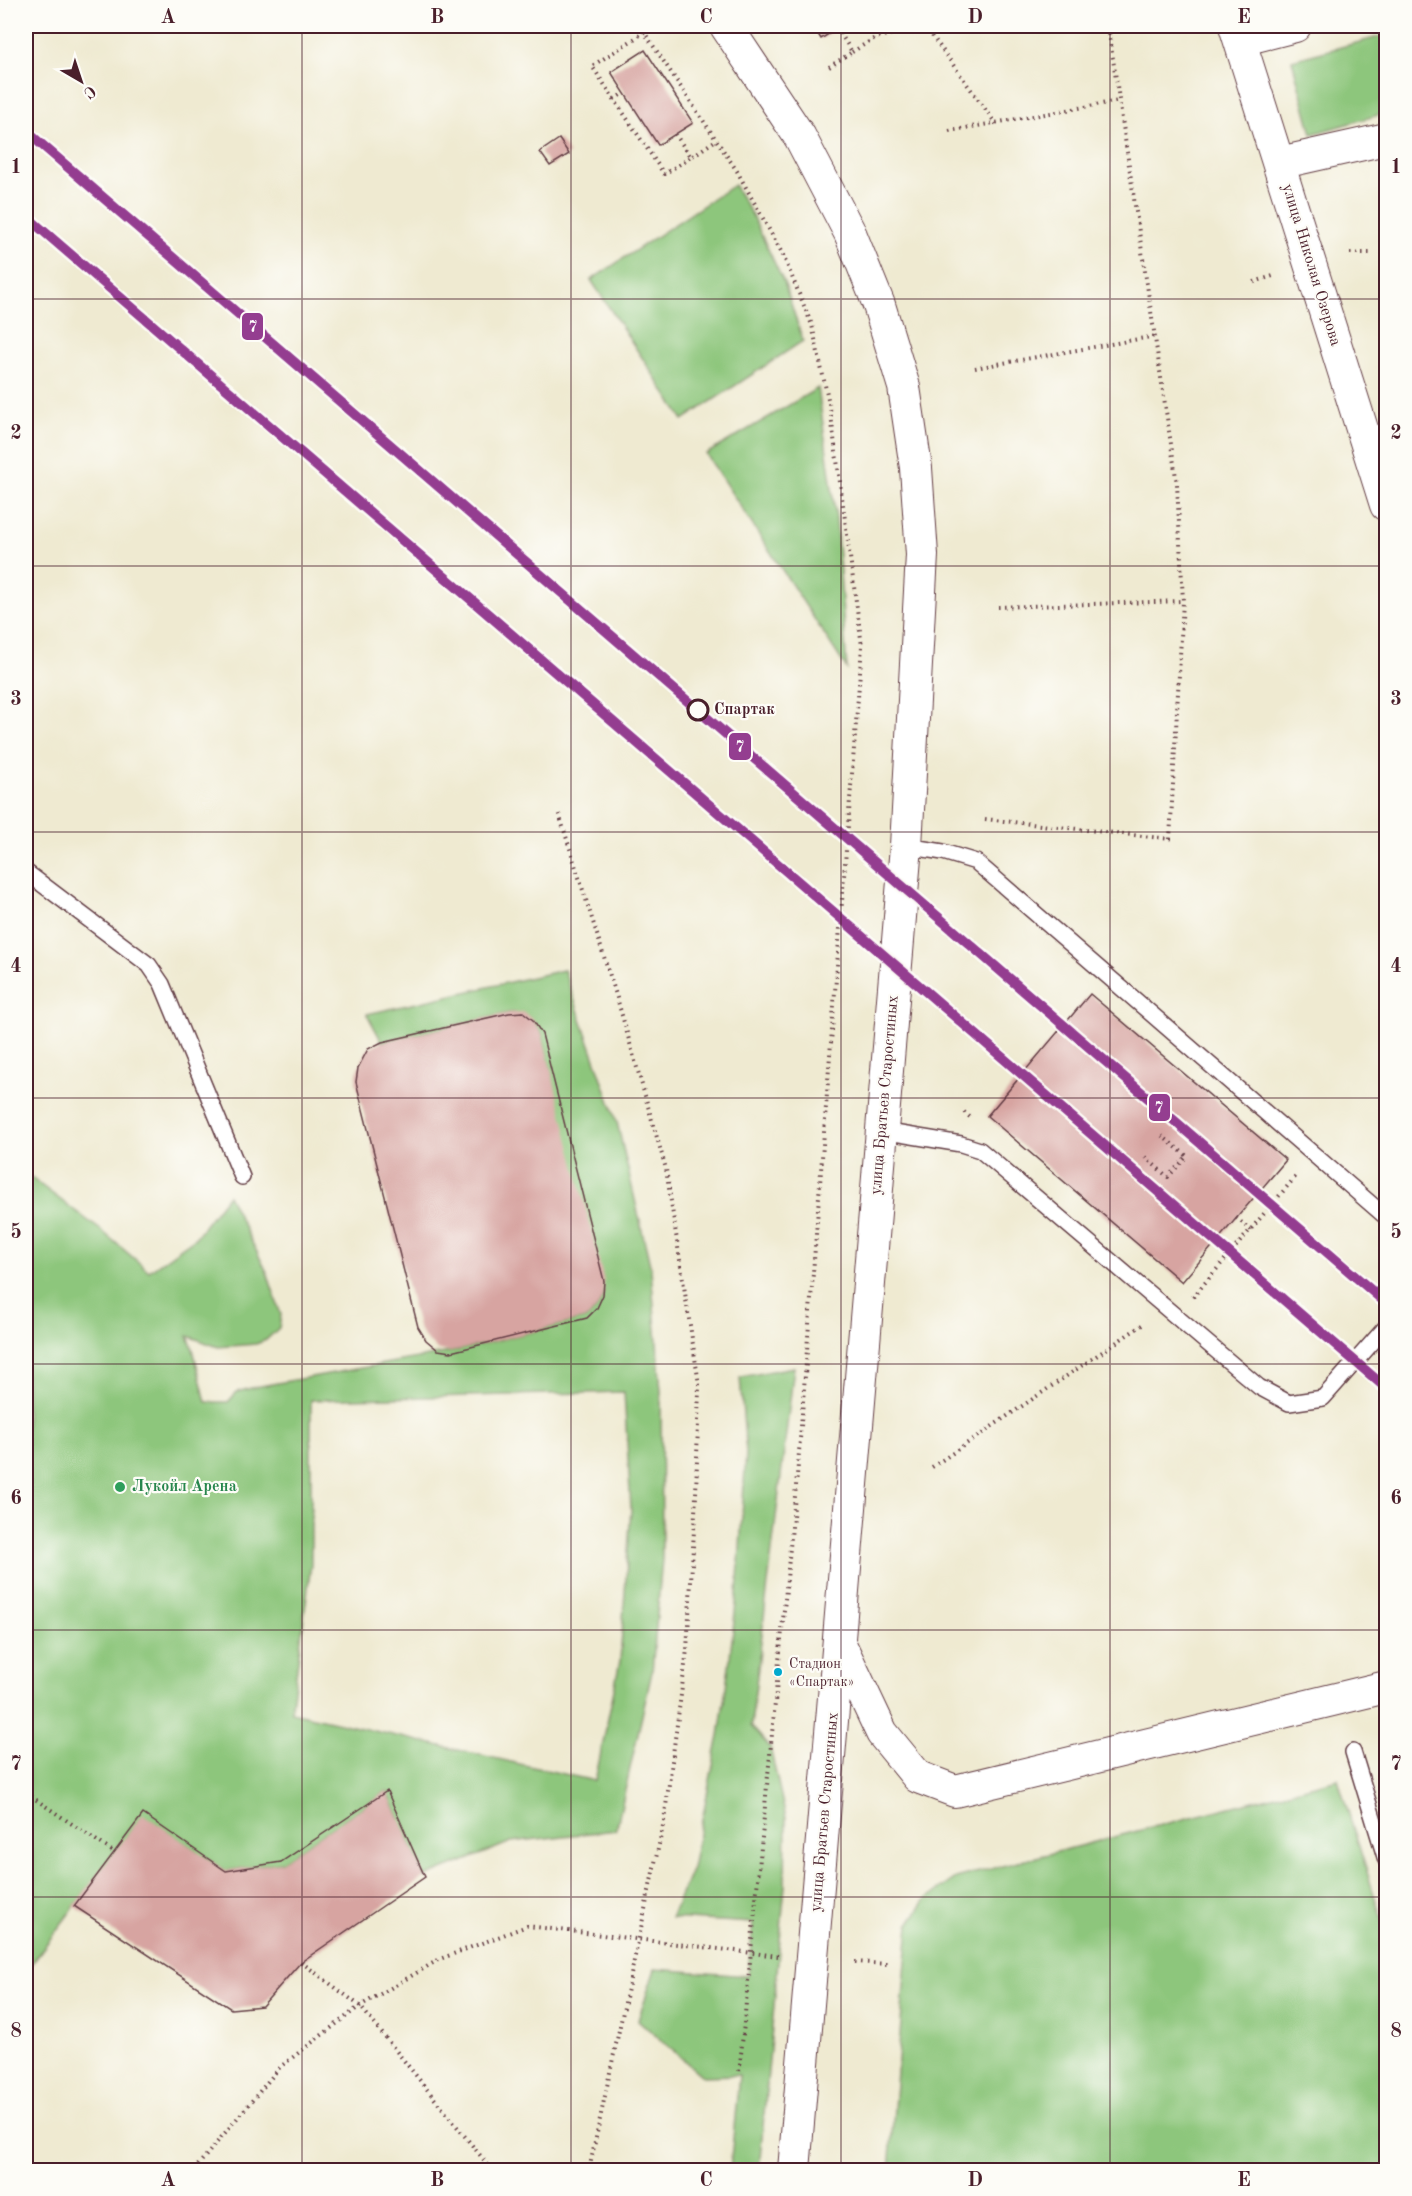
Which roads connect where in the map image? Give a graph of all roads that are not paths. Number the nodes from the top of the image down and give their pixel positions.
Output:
1 (726, 26) edge
2 (1295, 26) edge
3 (1237, 33) edge
4 (1386, 139) edge
5 (1279, 164) junction
6 (1386, 505) edge
7 (906, 846) junction
8 (26, 872) edge
9 (882, 1131) junction
10 (242, 1177) dead end
11 (1386, 1217) edge
12 (1386, 1327) edge
13 (839, 1641) junction
14 (1386, 1687) edge
15 (1353, 1752) dead end
16 (1386, 1860) edge
17 (794, 2170) edge

1 - 7 street, улица Братьев Старостиных
2 - 3 street
3 - 5 street, улица Николая Озерова
4 - 5 street
5 - 6 street, улица Николая Озерова
7 - 9 street, улица Братьев Старостиных
7 - 11 lane
8 - 10 lane
9 - 12 lane
9 - 13 street, улица Братьев Старостиных
13 - 14 street
13 - 17 street, улица Братьев Старостиных
15 - 16 lane

